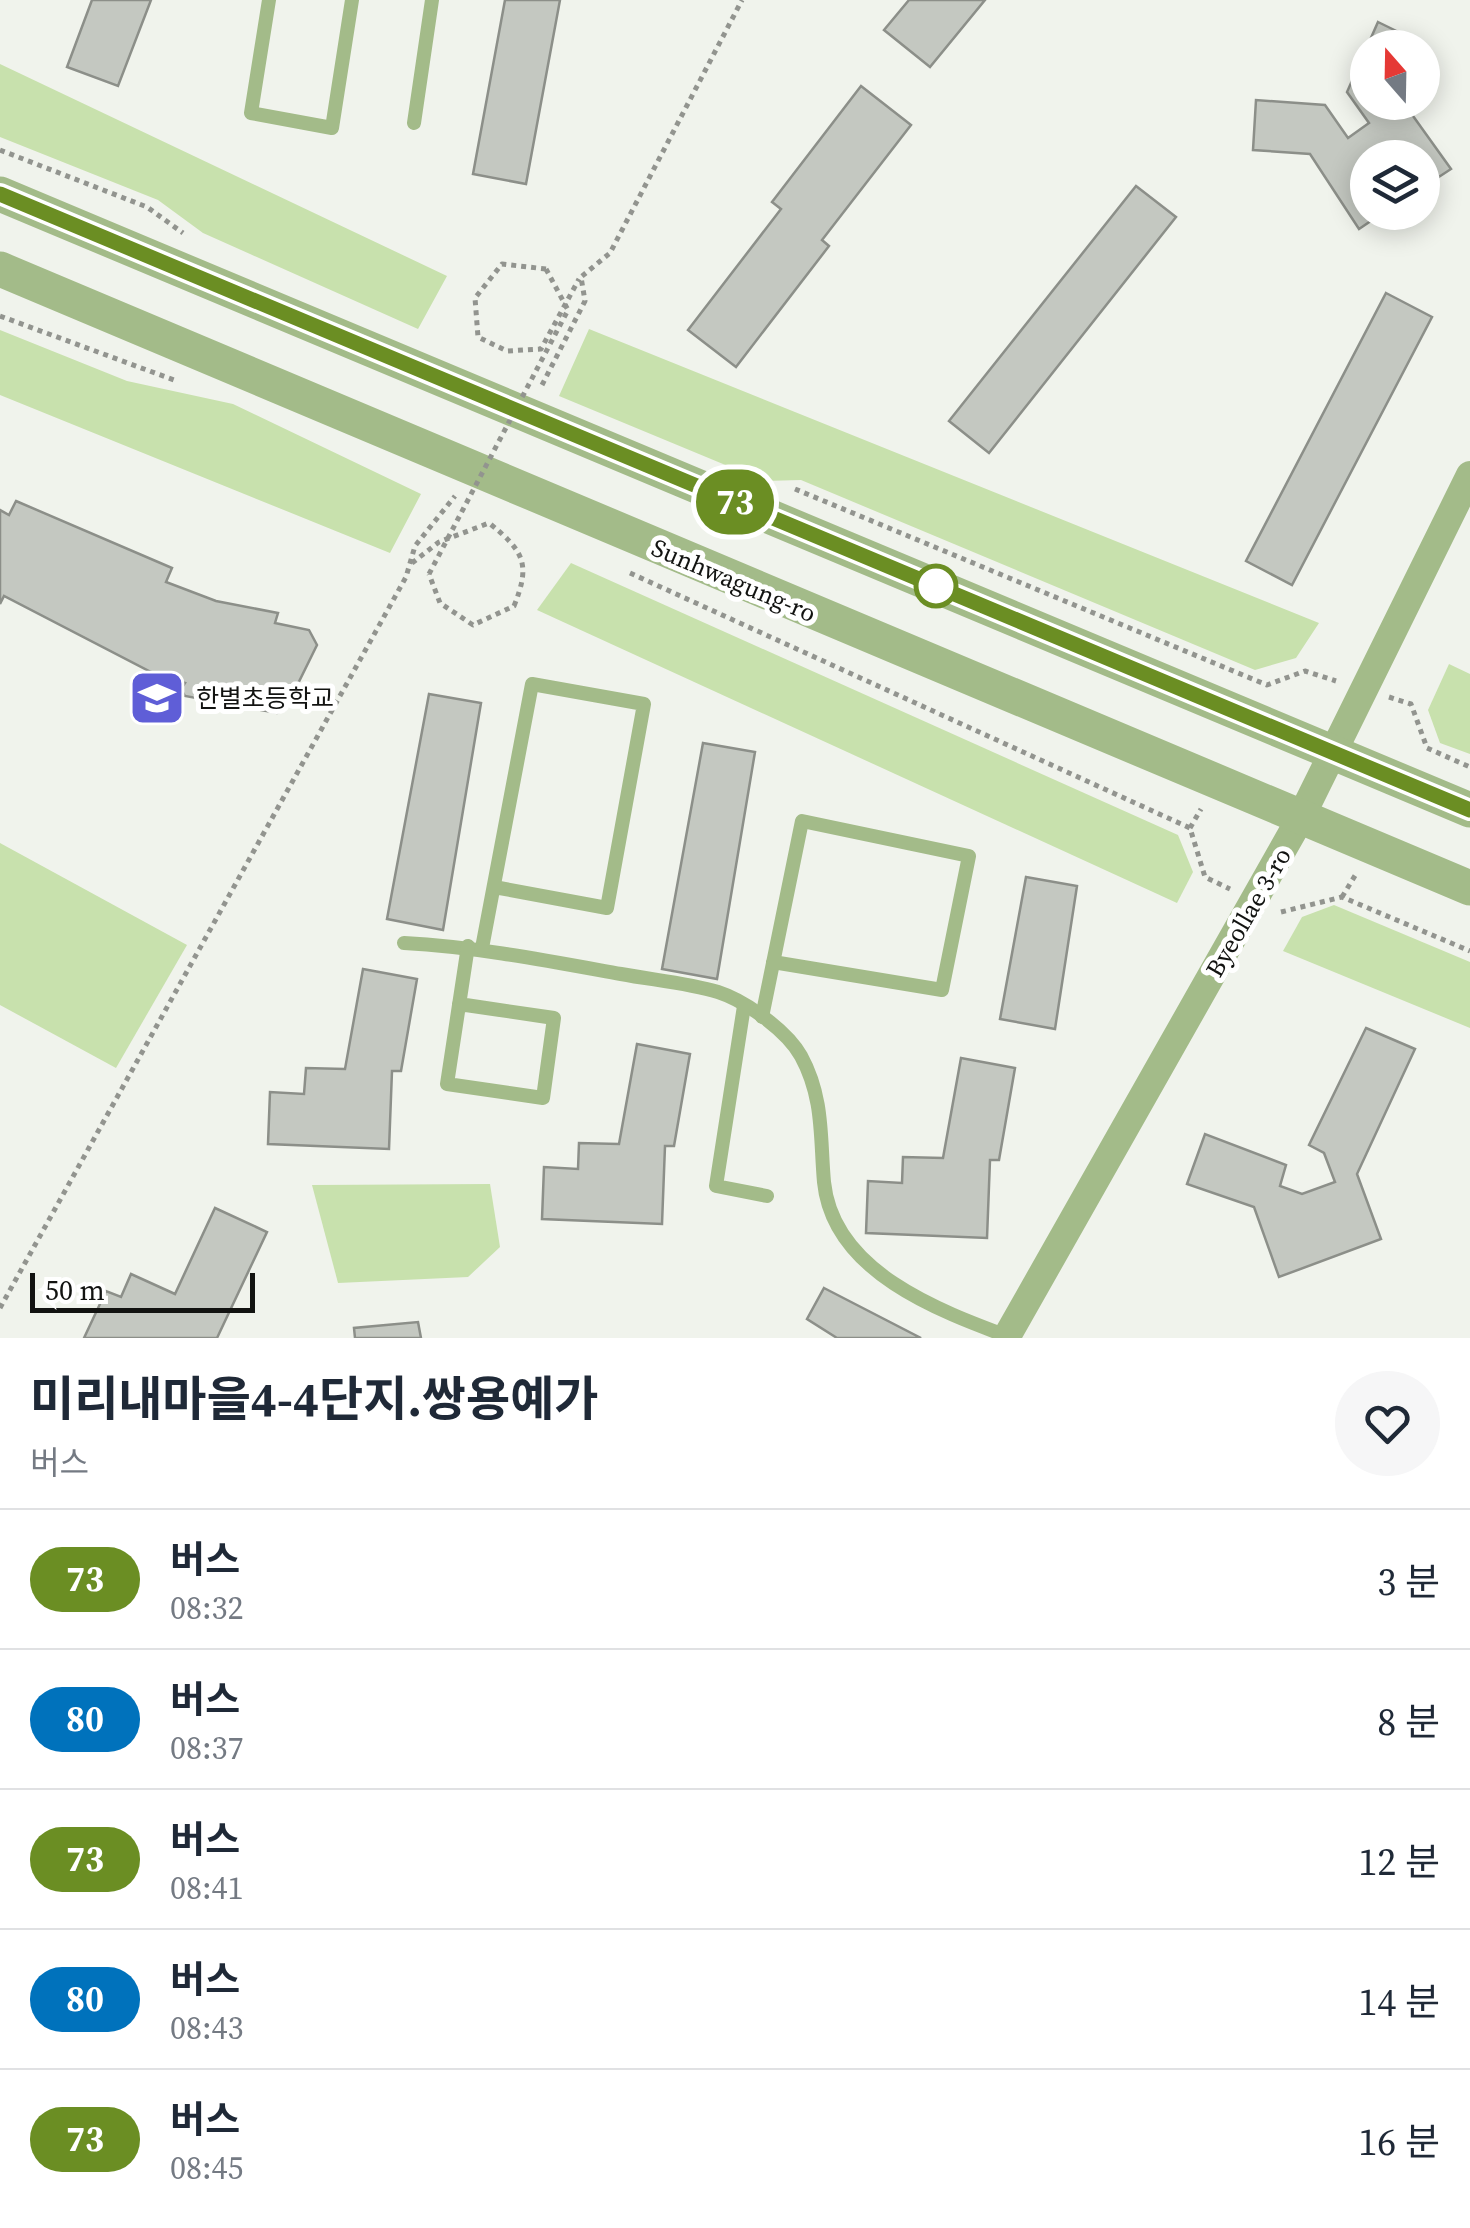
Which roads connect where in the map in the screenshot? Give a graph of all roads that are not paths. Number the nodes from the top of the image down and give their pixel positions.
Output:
1 (270, 0) edge
2 (352, 0) edge
3 (432, 0) edge
4 (414, 122) dead end
5 (0, 194) edge
6 (0, 268) edge
7 (1470, 475) edge
8 (1333, 752) junction
9 (1470, 810) edge
10 (1300, 819) junction
11 (494, 887) junction
12 (1470, 888) edge
13 (404, 943) dead end
14 (475, 947) junction
15 (774, 962) junction
16 (459, 1004) junction
17 (744, 1006) junction
18 (762, 1017) junction
19 (768, 1196) dead end
20 (1009, 1337) edge

1 - 2 lane
3 - 4 lane
5 - 8 street
6 - 10 street, Sunhwagung-ro
7 - 8 street, Byeollae 3-ro
8 - 9 street
8 - 10 street, Byeollae 3-ro
10 - 12 street, Sunhwagung-ro
10 - 20 street, Byeollae 3-ro
11 - 11 lane
11 - 14 lane
13 - 14 lane
14 - 16 lane
14 - 17 lane
15 - 15 lane
15 - 18 lane
16 - 16 lane
17 - 18 lane
17 - 19 lane
18 - 20 lane

